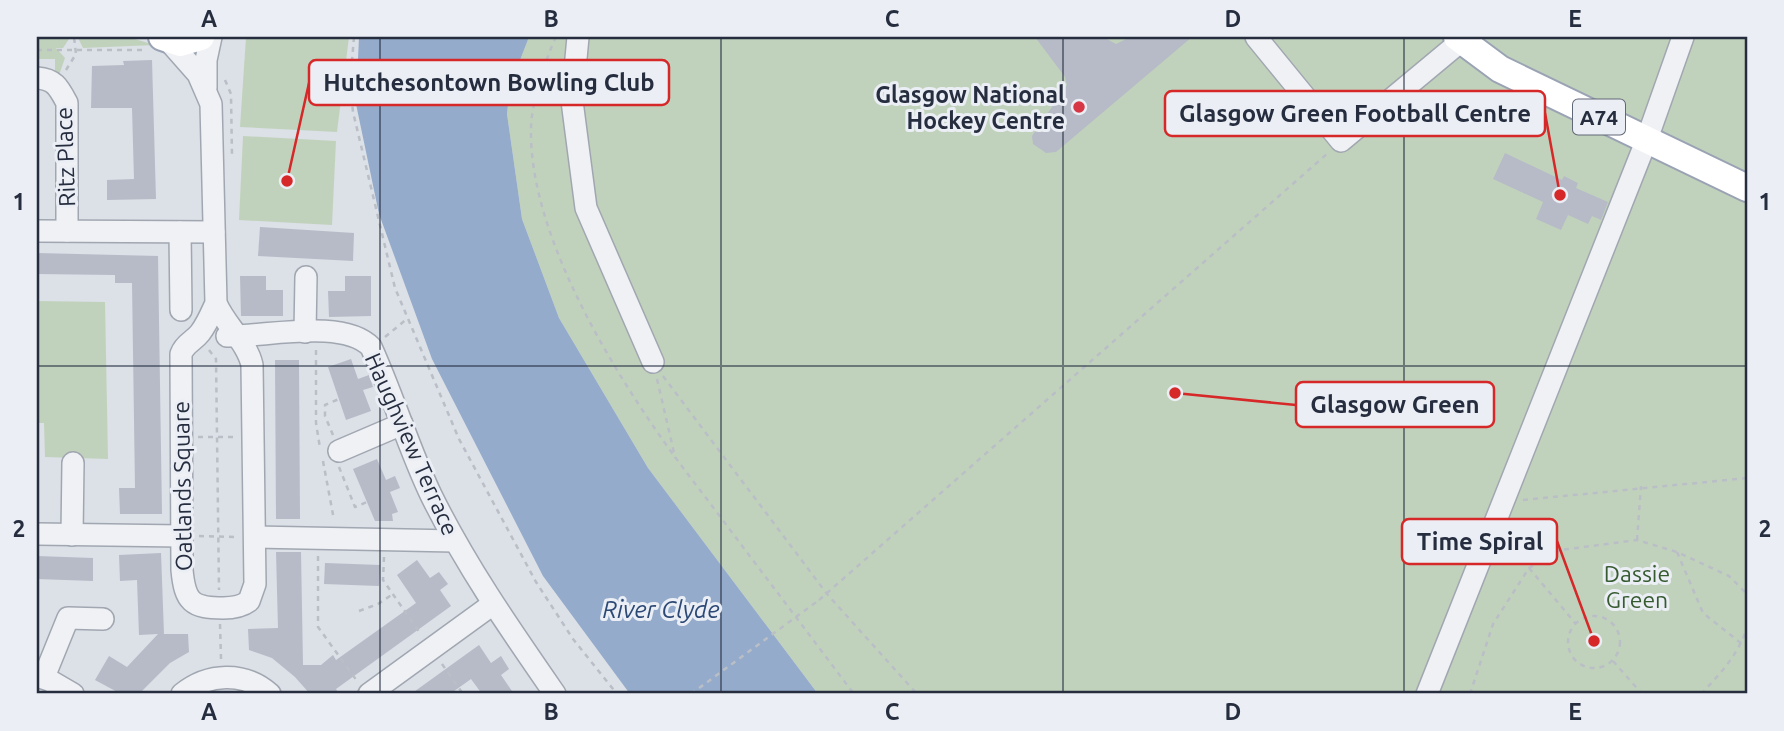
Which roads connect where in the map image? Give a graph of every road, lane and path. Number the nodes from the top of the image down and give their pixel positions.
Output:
1 (74, 37) edge
2 (201, 37) edge
3 (211, 37) edge
4 (354, 37) edge
5 (556, 37) edge
6 (578, 37) edge
7 (1256, 37) edge
8 (1683, 37) edge
9 (1461, 38) edge
10 (162, 40) edge
11 (37, 50) edge
12 (76, 51) junction
13 (47, 81) edge
14 (206, 90) junction
15 (1647, 139) junction
16 (1341, 141) junction
17 (1747, 188) edge
18 (37, 231) edge
19 (67, 231) junction
20 (180, 232) junction
21 (214, 232) junction
22 (306, 277) dead end
23 (216, 303) junction
24 (181, 310) dead end
25 (408, 318) junction
26 (311, 332) junction
27 (234, 336) junction
28 (197, 337) junction
29 (372, 349) junction
30 (216, 359) dead end
31 (653, 362) junction
32 (402, 424) junction
33 (181, 436) junction
34 (217, 437) junction
35 (253, 437) junction
36 (340, 451) dead end
37 (675, 457) junction
38 (73, 463) dead end
39 (1747, 478) edge
40 (1641, 486) junction
41 (1503, 502) junction
42 (37, 534) edge
43 (72, 535) junction
44 (182, 536) junction
45 (219, 537) junction
46 (255, 537) junction
47 (1637, 540) junction
48 (455, 541) junction
49 (327, 542) junction
50 (384, 547) dead end
51 (1677, 552) junction
52 (1530, 568) junction
53 (393, 594) junction
54 (827, 594) junction
55 (1747, 594) edge
56 (493, 604) junction
57 (219, 608) junction
58 (359, 611) dead end
59 (103, 619) dead end
60 (1576, 624) junction
61 (1747, 628) edge
62 (1742, 644) junction
63 (432, 650) junction
64 (1613, 661) junction
65 (222, 677) junction
66 (53, 685) edge
67 (366, 692) edge
68 (182, 694) edge
69 (270, 694) edge
70 (463, 694) edge
71 (555, 694) edge
72 (617, 694) edge
73 (691, 694) edge
74 (854, 694) edge
75 (917, 694) edge
76 (1427, 694) edge
77 (1470, 694) edge
78 (1642, 694) edge
79 (1701, 694) edge

1 - 12 path
2 - 10 main road
3 - 14 street
4 - 25 path
5 - 37 path
6 - 31 street
7 - 16 street
8 - 15 street
9 - 15 main road, A74
9 - 16 street
10 - 12 path
10 - 14 street
11 - 12 path
12 - 13 path
13 - 19 street, Ritz Place
14 - 21 street
15 - 17 main road, A74
15 - 41 street
16 - 54 path
18 - 19 street
19 - 20 street
20 - 21 street
20 - 24 street
21 - 23 street
22 - 26 street
23 - 27 street
23 - 28 street, Oatlands Square
25 - 29 path
25 - 72 path
26 - 27 street, Haughview Terrace
26 - 29 street, Haughview Terrace
26 - 49 path
27 - 28 street
27 - 35 street
28 - 33 street, Oatlands Square
29 - 32 street, Haughview Terrace
30 - 34 path
31 - 37 path
31 - 54 path
32 - 36 street
32 - 48 street, Haughview Terrace
33 - 34 path
33 - 44 street, Oatlands Square
34 - 35 path
34 - 45 path
35 - 46 street
37 - 74 path
38 - 43 street
39 - 40 path
40 - 41 path
40 - 47 path
41 - 76 street
42 - 43 street
43 - 44 street
44 - 45 path
44 - 57 street, Oatlands Square
45 - 46 path
45 - 57 path
46 - 49 street
46 - 57 street
47 - 51 path
47 - 52 path
48 - 49 street
48 - 56 street, Haughview Terrace
49 - 67 path
50 - 53 path
51 - 55 path
51 - 62 path
52 - 60 path
52 - 77 path
53 - 58 path
53 - 63 path
54 - 73 path, bridge
54 - 75 path
56 - 63 street
56 - 71 street, Haughview Terrace
57 - 65 path
59 - 66 street
60 - 64 path
60 - 64 path
61 - 62 path
62 - 79 path
63 - 67 street
63 - 70 path
64 - 78 path
65 - 68 street
65 - 69 street

